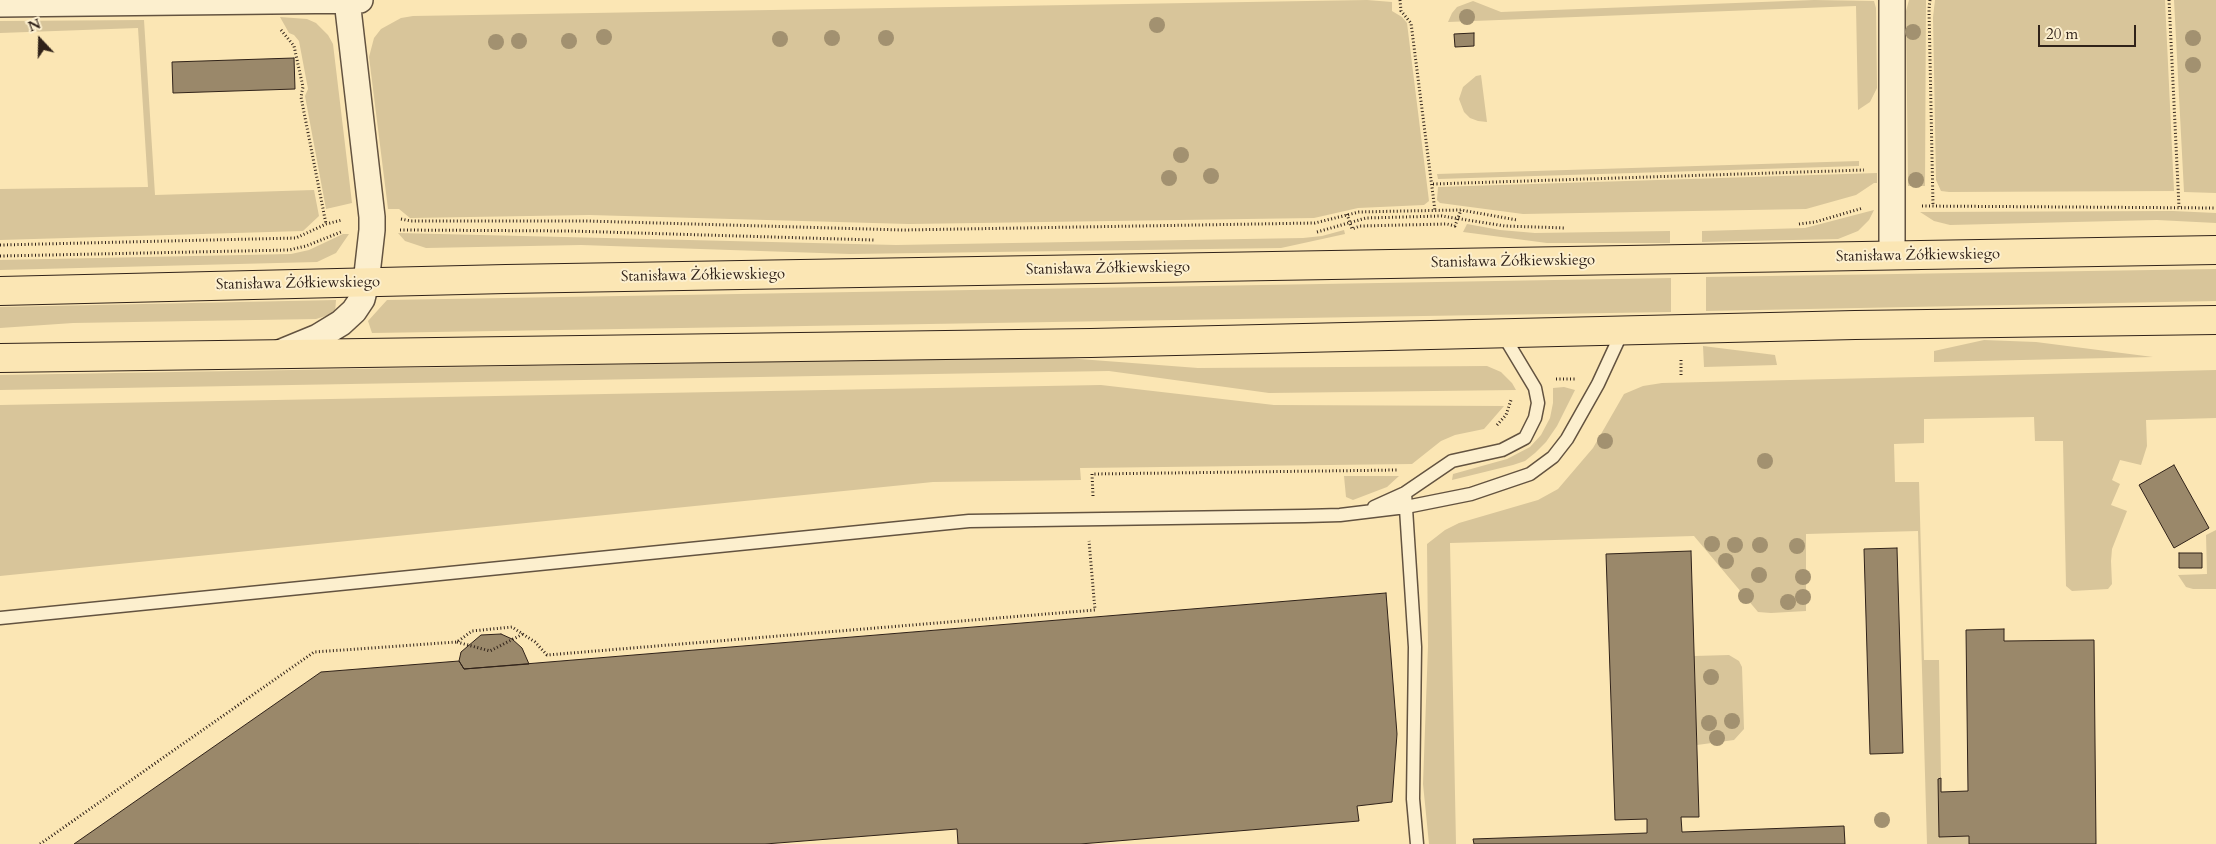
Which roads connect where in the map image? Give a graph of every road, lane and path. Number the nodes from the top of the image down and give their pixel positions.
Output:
1 (347, 0) edge
2 (360, 0) edge
3 (1400, 0) edge
4 (1892, 0) edge
5 (1930, 0) edge
6 (2168, 0) edge
7 (128, 1) edge
8 (267, 1) edge
9 (0, 4) edge
10 (1892, 170) junction
11 (1433, 184) junction
12 (1892, 206) junction
13 (1932, 206) junction
14 (2179, 207) junction
15 (2216, 208) edge
16 (1461, 210) junction
17 (1404, 211) junction
18 (1435, 211) junction
19 (1347, 214) junction
20 (1404, 217) junction
21 (1458, 218) junction
22 (1517, 220) dead end
23 (372, 223) junction
24 (1350, 223) junction
25 (326, 224) junction
26 (1790, 224) dead end
27 (1404, 225) junction
28 (1573, 228) dead end
29 (1308, 234) dead end
30 (884, 240) dead end
31 (0, 245) edge
32 (2216, 250) edge
33 (0, 256) edge
34 (1892, 256) junction
35 (366, 283) junction
36 (0, 291) edge
37 (2216, 320) edge
38 (1623, 330) junction
39 (1502, 332) junction
40 (277, 354) junction
41 (0, 358) edge
42 (1550, 379) dead end
43 (1580, 380) dead end
44 (1511, 400) dead end
45 (1496, 427) dead end
46 (1405, 469) dead end
47 (1405, 493) junction
48 (1406, 507) junction
49 (1363, 512) junction
50 (1091, 519) junction
51 (0, 618) edge
52 (523, 634) junction
53 (456, 642) junction
54 (40, 844) edge
55 (1417, 844) edge

1 - 2 street
1 - 8 street
1 - 23 street
3 - 11 path
4 - 10 street
5 - 13 path
6 - 14 path
7 - 8 street
7 - 9 street
8 - 25 path
10 - 11 path
10 - 12 street
11 - 18 path
12 - 13 path
12 - 26 path
12 - 34 street
13 - 14 path
14 - 15 path
16 - 18 path
16 - 21 path
16 - 22 path
17 - 18 path
17 - 19 path
17 - 20 path
19 - 23 path
19 - 24 path
20 - 21 path
20 - 24 path
20 - 27 path
21 - 27 path
21 - 28 path
23 - 25 path
23 - 30 path
23 - 33 path
23 - 35 street
24 - 27 path
24 - 29 path
25 - 31 path
32 - 34 main road, Stanisława Żółkiewskiego
34 - 35 main road, Stanisława Żółkiewskiego
35 - 36 main road, Stanisława Żółkiewskiego
35 - 40 street
37 - 38 main road
38 - 39 main road
38 - 48 lane
39 - 40 main road
39 - 47 lane
40 - 41 main road
42 - 43 path
44 - 45 path
46 - 50 path
47 - 48 lane
47 - 49 lane
48 - 49 lane
48 - 55 lane
49 - 50 lane
50 - 51 lane
50 - 52 path
52 - 53 path
52 - 53 path
53 - 54 path

